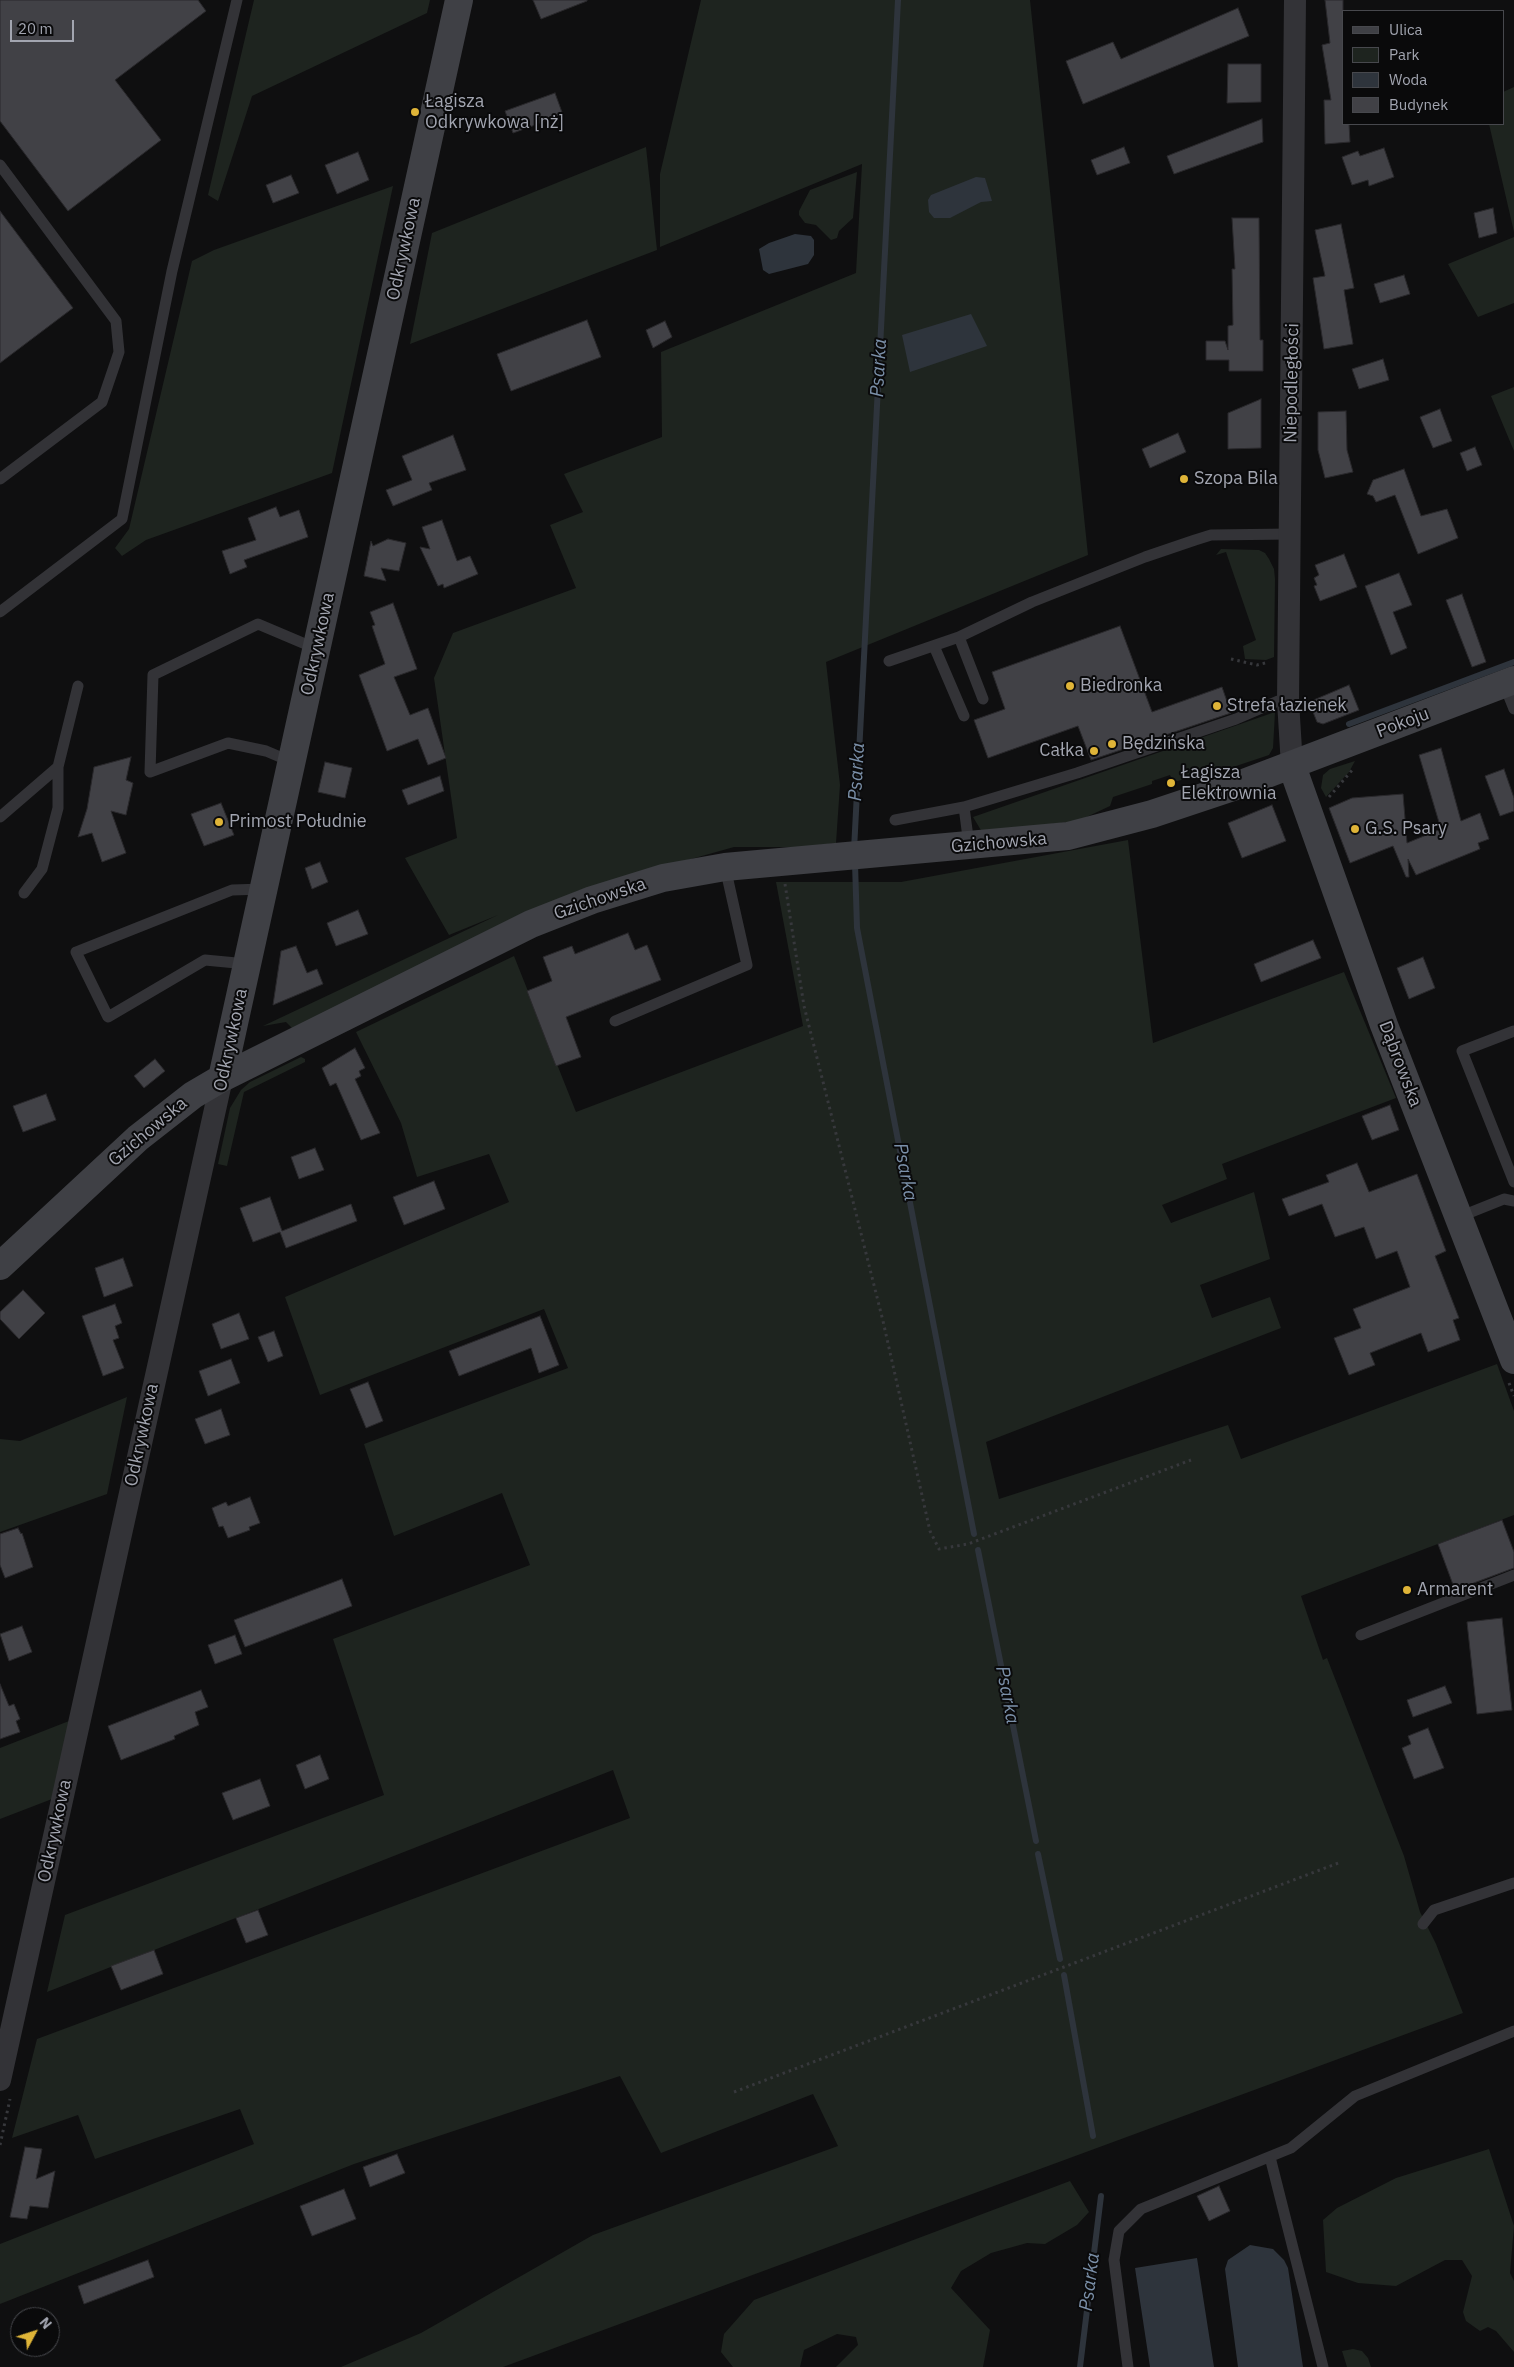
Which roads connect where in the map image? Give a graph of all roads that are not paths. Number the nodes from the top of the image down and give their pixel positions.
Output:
1 (237, 0) edge
2 (459, 0) edge
3 (1295, 0) edge
4 (0, 166) edge
5 (0, 479) edge
6 (1290, 534) junction
7 (0, 612) edge
8 (959, 638) junction
9 (934, 646) junction
10 (317, 649) junction
11 (889, 661) dead end
12 (78, 686) dead end
13 (1511, 691) edge
14 (983, 699) dead end
15 (1288, 701) junction
16 (964, 716) dead end
17 (292, 762) junction
18 (1292, 766) junction
19 (58, 767) junction
20 (964, 807) junction
21 (0, 816) edge
22 (894, 820) dead end
23 (969, 845) junction
24 (725, 867) junction
25 (264, 889) junction
26 (24, 893) dead end
27 (247, 964) junction
28 (616, 1021) dead end
29 (1514, 1031) edge
30 (222, 1078) junction
31 (1514, 1182) edge
32 (1514, 1201) edge
33 (1459, 1217) junction
34 (0, 1266) edge
35 (1510, 1367) edge
36 (1514, 1575) edge
37 (1360, 1635) dead end
38 (1514, 1883) edge
39 (1423, 1924) dead end
40 (1514, 2031) edge
41 (0, 2080) edge
42 (1270, 2156) junction
43 (1128, 2367) edge
44 (1323, 2367) edge

1 - 7 lane
2 - 10 street, Odkrywkowa
3 - 6 street, Niepodległości
4 - 5 lane
6 - 8 lane
6 - 15 street, Niepodległości
8 - 9 lane
8 - 14 lane
9 - 11 lane
9 - 16 lane
10 - 17 street, Odkrywkowa
10 - 17 lane
12 - 19 lane
13 - 18 street, Pokoju
15 - 18 street, Niepodległości
15 - 20 lane
17 - 25 street, Odkrywkowa
18 - 23 street, Gzichowska
18 - 33 street, Dąbrowska
19 - 21 lane
19 - 26 lane
20 - 22 lane
20 - 23 lane
23 - 24 street, Gzichowska
24 - 28 lane
24 - 30 street, Gzichowska
25 - 27 street, Odkrywkowa
25 - 27 lane
27 - 30 street, Odkrywkowa
29 - 31 lane
30 - 34 street, Gzichowska
30 - 41 street, Odkrywkowa
32 - 33 lane
33 - 35 street, Dąbrowska
36 - 37 lane
38 - 39 lane
40 - 42 lane
42 - 43 lane
42 - 44 lane

